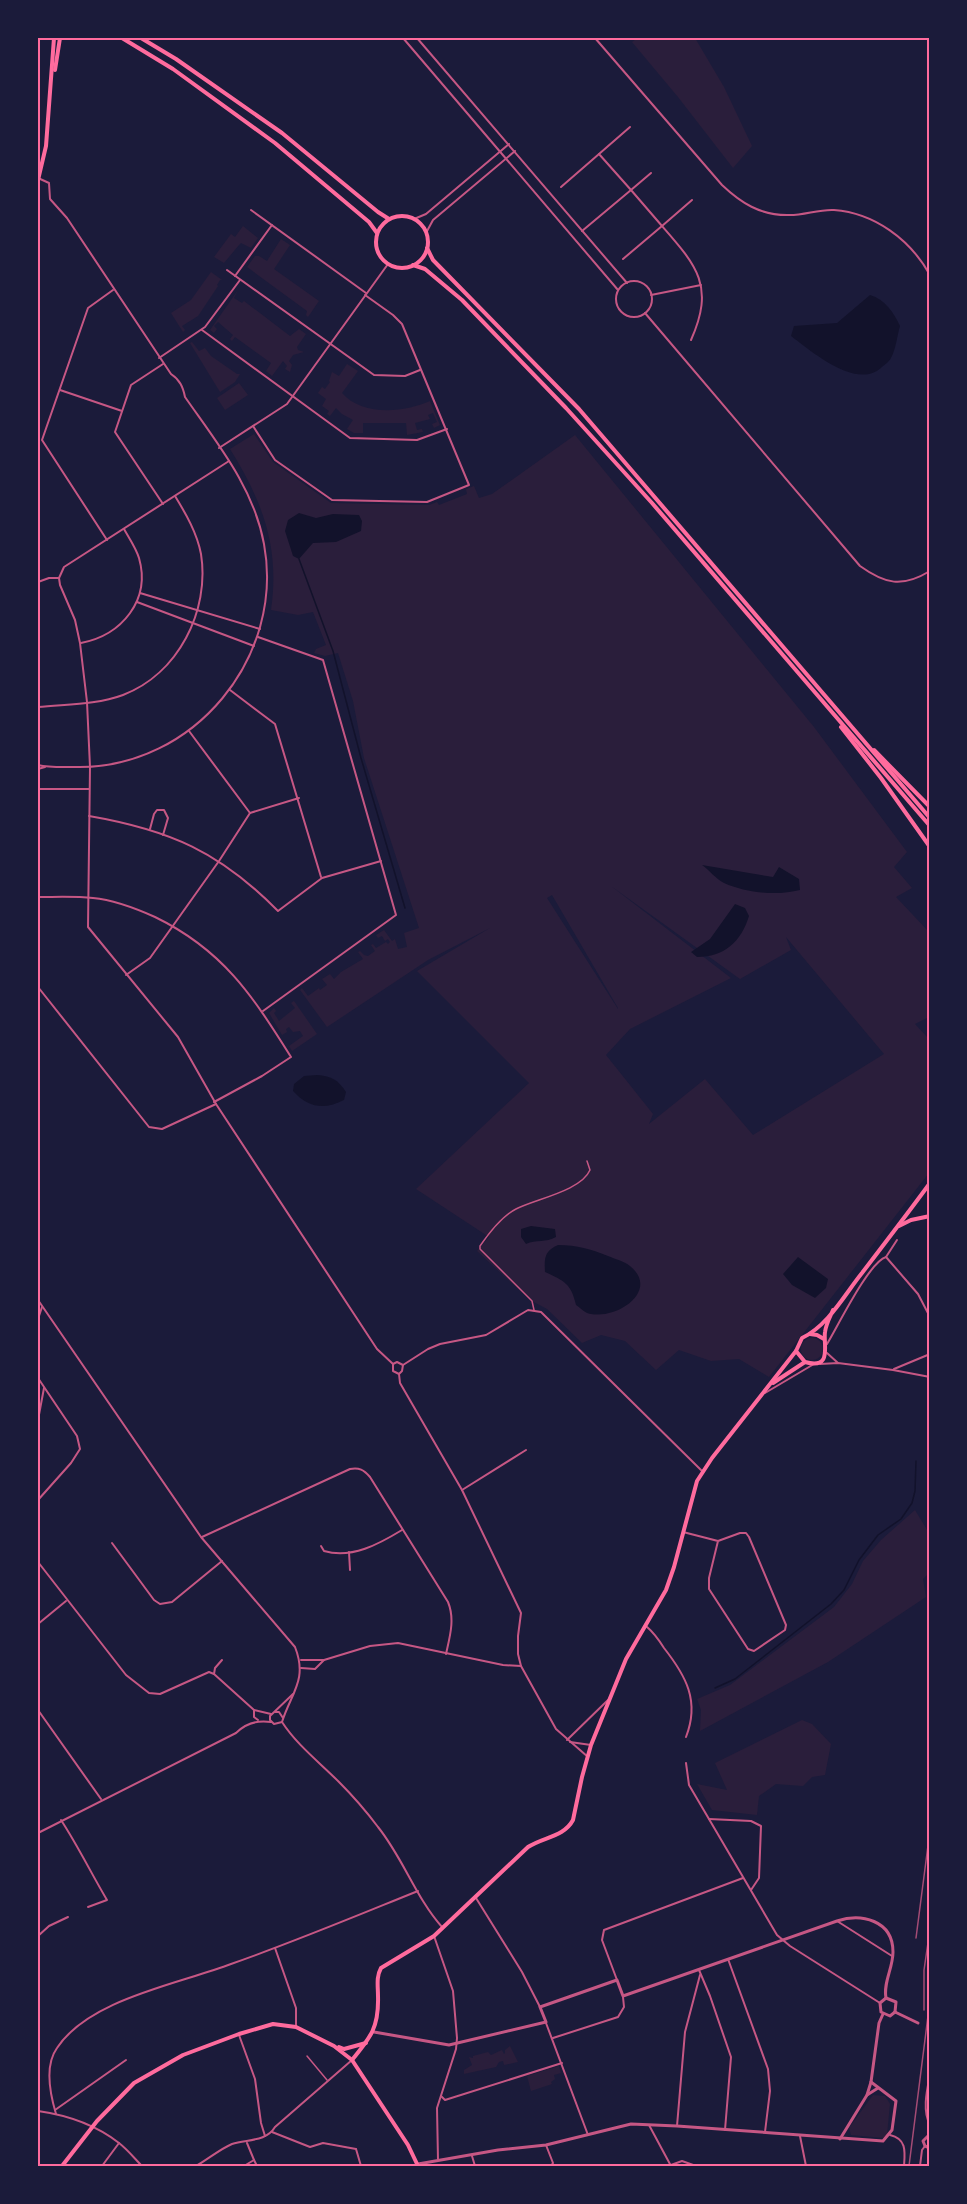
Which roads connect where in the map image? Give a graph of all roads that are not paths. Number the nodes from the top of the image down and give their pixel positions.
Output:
1 (54, 38) edge
2 (60, 38) edge
3 (122, 38) edge
4 (141, 38) edge
5 (403, 38) edge
6 (417, 38) edge
7 (595, 38) edge
8 (51, 89) junction
9 (630, 127) dead end
10 (508, 144) junction
11 (501, 150) junction
12 (515, 151) junction
13 (599, 154) junction
14 (507, 157) junction
15 (651, 173) dead end
16 (38, 179) edge
17 (561, 187) dead end
18 (631, 190) junction
19 (692, 200) dead end
20 (251, 210) dead end
21 (389, 219) junction
22 (414, 219) junction
23 (272, 225) junction
24 (662, 226) junction
25 (582, 231) junction
26 (377, 233) junction
27 (426, 233) junction
28 (426, 248) junction
29 (622, 259) dead end
30 (388, 264) junction
31 (414, 265) junction
32 (227, 270) dead end
33 (930, 275) edge
34 (235, 276) junction
35 (240, 280) junction
36 (627, 283) junction
37 (701, 285) junction
38 (114, 290) junction
39 (618, 290) junction
40 (366, 294) junction
41 (651, 295) junction
42 (645, 313) junction
43 (202, 330) junction
44 (691, 340) dead end
45 (330, 344) junction
46 (159, 358) junction
47 (164, 364) junction
48 (422, 370) junction
49 (60, 390) junction
50 (292, 397) junction
51 (122, 411) junction
52 (254, 426) junction
53 (447, 429) junction
54 (219, 448) junction
55 (229, 461) junction
56 (175, 496) junction
57 (163, 504) junction
58 (124, 529) junction
59 (107, 540) junction
60 (930, 571) edge
61 (59, 578) junction
62 (38, 582) edge
63 (140, 593) junction
64 (137, 602) junction
65 (196, 610) junction
66 (193, 623) junction
67 (260, 629) junction
68 (258, 636) junction
69 (80, 643) junction
70 (254, 646) junction
71 (809, 686) junction
72 (230, 690) junction
73 (87, 702) junction
74 (38, 707) edge
75 (854, 730) junction
76 (189, 731) junction
77 (38, 767) edge
78 (90, 767) junction
79 (38, 789) edge
80 (90, 789) junction
81 (299, 798) junction
82 (930, 807) edge
83 (250, 813) junction
84 (89, 816) junction
85 (930, 818) edge
86 (930, 826) edge
87 (150, 830) junction
88 (164, 835) junction
89 (930, 847) edge
90 (219, 861) junction
91 (381, 861) junction
92 (322, 878) junction
93 (38, 897) edge
94 (88, 898) junction
95 (171, 925) junction
96 (126, 975) junction
97 (38, 987) edge
98 (262, 1011) junction
99 (215, 1103) junction
100 (587, 1161) dead end
101 (930, 1182) edge
102 (930, 1216) edge
103 (899, 1226) junction
104 (888, 1239) junction
105 (886, 1257) junction
106 (38, 1300) edge
107 (42, 1307) junction
108 (534, 1310) junction
109 (833, 1310) junction
110 (930, 1317) edge
111 (38, 1318) edge
112 (810, 1334) junction
113 (825, 1342) junction
114 (796, 1351) junction
115 (827, 1353) junction
116 (930, 1354) edge
117 (805, 1362) junction
118 (816, 1363) junction
119 (838, 1363) junction
120 (393, 1364) junction
121 (403, 1365) junction
122 (893, 1370) junction
123 (399, 1374) junction
124 (930, 1377) edge
125 (38, 1378) edge
126 (772, 1383) junction
127 (44, 1388) junction
128 (763, 1394) junction
129 (38, 1420) edge
130 (526, 1450) dead end
131 (702, 1472) junction
132 (462, 1490) junction
133 (38, 1500) edge
134 (402, 1530) junction
135 (682, 1532) junction
136 (201, 1537) junction
137 (718, 1541) junction
138 (112, 1543) dead end
139 (321, 1546) dead end
140 (349, 1552) junction
141 (222, 1561) junction
142 (38, 1562) edge
143 (350, 1570) dead end
144 (67, 1601) junction
145 (38, 1624) edge
146 (646, 1626) junction
147 (446, 1654) junction
148 (222, 1660) dead end
149 (300, 1660) junction
150 (324, 1660) junction
151 (521, 1666) junction
152 (301, 1668) junction
153 (214, 1674) junction
154 (293, 1694) junction
155 (609, 1700) junction
156 (38, 1710) edge
157 (254, 1710) junction
158 (273, 1713) junction
159 (283, 1718) junction
160 (260, 1721) junction
161 (271, 1722) junction
162 (282, 1722) junction
163 (687, 1737) dead end
164 (569, 1741) junction
165 (591, 1745) junction
166 (588, 1757) junction
167 (686, 1763) dead end
168 (101, 1799) junction
169 (709, 1819) junction
170 (61, 1820) junction
171 (38, 1833) edge
172 (743, 1878) junction
173 (751, 1890) junction
174 (418, 1891) junction
175 (475, 1897) junction
176 (88, 1907) dead end
177 (68, 1917) dead end
178 (837, 1921) junction
179 (442, 1928) junction
180 (38, 1936) edge
181 (434, 1936) junction
182 (783, 1940) junction
183 (274, 1948) junction
184 (892, 1956) junction
185 (728, 1959) junction
186 (699, 1973) junction
187 (617, 1980) junction
188 (623, 1996) junction
189 (886, 1998) junction
190 (880, 2003) junction
191 (540, 2007) junction
192 (895, 2012) junction
193 (883, 2014) junction
194 (546, 2022) junction
195 (918, 2023) dead end
196 (296, 2027) junction
197 (374, 2032) junction
198 (239, 2034) junction
199 (553, 2038) junction
200 (367, 2043) junction
201 (456, 2044) junction
202 (334, 2046) junction
203 (307, 2056) dead end
204 (126, 2060) dead end
205 (352, 2060) junction
206 (562, 2062) junction
207 (930, 2074) edge
208 (327, 2080) junction
209 (871, 2082) junction
210 (878, 2088) junction
211 (867, 2095) junction
212 (441, 2096) junction
213 (55, 2110) junction
214 (38, 2111) edge
215 (56, 2114) junction
216 (649, 2125) junction
217 (930, 2125) edge
218 (677, 2126) junction
219 (92, 2129) junction
220 (725, 2130) junction
221 (272, 2132) junction
222 (765, 2133) junction
223 (588, 2135) junction
224 (890, 2135) junction
225 (930, 2135) edge
226 (265, 2136) junction
227 (800, 2136) junction
228 (840, 2139) junction
229 (247, 2142) junction
230 (119, 2143) junction
231 (546, 2145) junction
232 (927, 2147) edge
233 (472, 2156) junction
234 (254, 2160) junction
235 (438, 2160) junction
236 (418, 2165) edge
237 (62, 2166) edge
238 (102, 2166) edge
239 (142, 2166) edge
240 (196, 2166) edge
241 (244, 2166) edge
242 (257, 2166) edge
243 (362, 2166) edge
244 (412, 2166) edge
245 (475, 2166) edge
246 (551, 2166) edge
247 (671, 2166) edge
248 (696, 2166) edge
249 (806, 2166) edge
250 (904, 2166) edge
251 (920, 2166) edge

1 - 8 main road
2 - 8 main road
3 - 26 main road
4 - 21 main road
5 - 11 street
6 - 10 street
7 - 33 street
8 - 16 main road
9 - 13 street
10 - 11 street
10 - 12 street
11 - 14 street
11 - 22 street
12 - 14 street
12 - 25 street
13 - 17 street
13 - 18 street
14 - 27 street
14 - 39 street
15 - 18 street
16 - 38 street
18 - 24 street
18 - 25 street
19 - 24 street
20 - 23 street
21 - 22 main road
21 - 26 main road
22 - 27 main road
23 - 34 street
23 - 40 street
24 - 29 street
24 - 37 street
25 - 36 street
26 - 30 main road
27 - 28 main road
28 - 31 main road
28 - 75 main road
30 - 31 main road
30 - 40 street
31 - 71 main road
32 - 34 street
34 - 35 street
35 - 43 street
35 - 45 street
36 - 39 street
36 - 41 street
37 - 41 street
37 - 44 street
38 - 46 street
38 - 49 street
39 - 42 street
40 - 45 street
40 - 48 street
41 - 42 street
42 - 60 street
43 - 46 street
43 - 50 street
45 - 48 street
45 - 50 street
46 - 47 street
47 - 51 street
47 - 54 street
48 - 53 street
49 - 51 street
49 - 59 street
50 - 52 street
50 - 53 street
51 - 57 street
52 - 53 street
52 - 54 street
54 - 55 street
55 - 56 street
55 - 67 street
56 - 57 street
56 - 65 street
57 - 58 street
58 - 59 street
58 - 63 street
59 - 61 street
61 - 62 street
61 - 69 street
63 - 64 street
63 - 65 street
64 - 66 street
64 - 69 street
65 - 66 street
65 - 67 street
66 - 70 street
66 - 73 street
67 - 68 street
68 - 70 street
68 - 91 street
69 - 73 street
70 - 72 street
71 - 86 main road
71 - 89 main road
72 - 76 street
72 - 81 street
73 - 74 street
73 - 78 street
75 - 82 main road
75 - 85 main road
76 - 78 street
76 - 83 street
77 - 78 street
78 - 80 street
79 - 80 street
80 - 84 street
81 - 83 street
81 - 92 street
83 - 90 street
84 - 87 street
84 - 94 street
87 - 88 street
87 - 88 street
88 - 90 street
90 - 92 street
90 - 95 street
91 - 92 street
91 - 98 street
93 - 94 street
94 - 95 street
94 - 96 street
95 - 96 street
95 - 98 street
96 - 99 street
97 - 99 street
98 - 99 street
99 - 120 street
100 - 108 lane
101 - 103 main road
102 - 103 main road
103 - 104 main road
104 - 105 street
104 - 109 main road
105 - 110 street
105 - 113 street
106 - 107 street
107 - 111 street
107 - 136 street
108 - 121 street
108 - 131 street
109 - 112 main road
109 - 113 main road
112 - 113 main road
112 - 114 main road
113 - 115 main road
114 - 117 main road
114 - 126 main road
115 - 118 main road
115 - 119 street
116 - 122 street
117 - 118 main road
117 - 126 main road
118 - 119 street
118 - 128 street
119 - 122 street
120 - 121 street
120 - 123 street
121 - 123 street
122 - 124 street
123 - 132 street
125 - 127 street
126 - 128 main road
127 - 129 street
127 - 133 street
128 - 131 main road
130 - 132 street
131 - 135 main road
132 - 151 street
134 - 136 street
134 - 140 street
134 - 147 street
135 - 137 street
135 - 146 main road
136 - 141 street
137 - 137 street
138 - 141 street
139 - 140 street
140 - 143 street
141 - 149 street
142 - 144 street
144 - 145 street
144 - 153 street
146 - 155 main road
146 - 163 street
147 - 150 street
147 - 151 street
148 - 153 street
149 - 150 street
149 - 152 street
150 - 152 street
151 - 164 street
152 - 154 street
153 - 157 street
154 - 158 street
154 - 159 street
155 - 164 street
155 - 165 main road
156 - 168 street
157 - 158 street
157 - 160 street
158 - 159 street
158 - 161 street
159 - 162 street
160 - 161 street
160 - 168 street
161 - 162 street
162 - 174 street
164 - 165 street
164 - 166 street
165 - 166 main road
166 - 175 main road
167 - 169 street
168 - 170 street
169 - 172 street
169 - 173 street
170 - 171 street
170 - 176 street
172 - 173 street
172 - 187 street
173 - 182 street
174 - 179 street
174 - 183 street
175 - 179 main road
175 - 191 street
177 - 180 street
178 - 182 street
178 - 184 street
178 - 184 street
179 - 181 main road
181 - 197 main road
181 - 201 street
182 - 185 street
182 - 190 street
183 - 196 street
183 - 213 street
184 - 189 street
185 - 186 street
185 - 222 street
186 - 188 street
186 - 218 street
186 - 220 street
187 - 188 street
187 - 191 street
188 - 199 street
189 - 190 street
189 - 192 street
190 - 193 street
191 - 194 street
192 - 193 street
192 - 195 street
193 - 209 street
194 - 199 street
194 - 201 street
196 - 198 main road
196 - 202 main road
197 - 200 main road
197 - 201 street
198 - 219 main road
198 - 226 street
199 - 206 street
200 - 202 main road
200 - 205 main road
201 - 212 street
202 - 205 main road
203 - 208 lane
204 - 213 street
205 - 208 street
205 - 236 main road
206 - 212 street
206 - 223 street
207 - 217 street
208 - 221 street
209 - 210 street
209 - 211 street
210 - 211 street
210 - 224 street
211 - 228 street
212 - 235 street
213 - 215 street
214 - 215 street
215 - 219 street
216 - 218 street
216 - 223 street
216 - 247 street
218 - 220 street
219 - 230 street
219 - 237 main road
220 - 222 street
221 - 226 street
221 - 243 street
222 - 227 street
223 - 231 street
224 - 228 street
224 - 250 street
225 - 232 street
226 - 229 street
227 - 228 street
227 - 249 street
229 - 234 street
229 - 240 street
230 - 238 street
230 - 239 street
231 - 233 street
231 - 246 street
232 - 251 street
233 - 235 street
233 - 245 street
234 - 241 street
234 - 242 street
235 - 236 street
236 - 244 street
247 - 248 street

